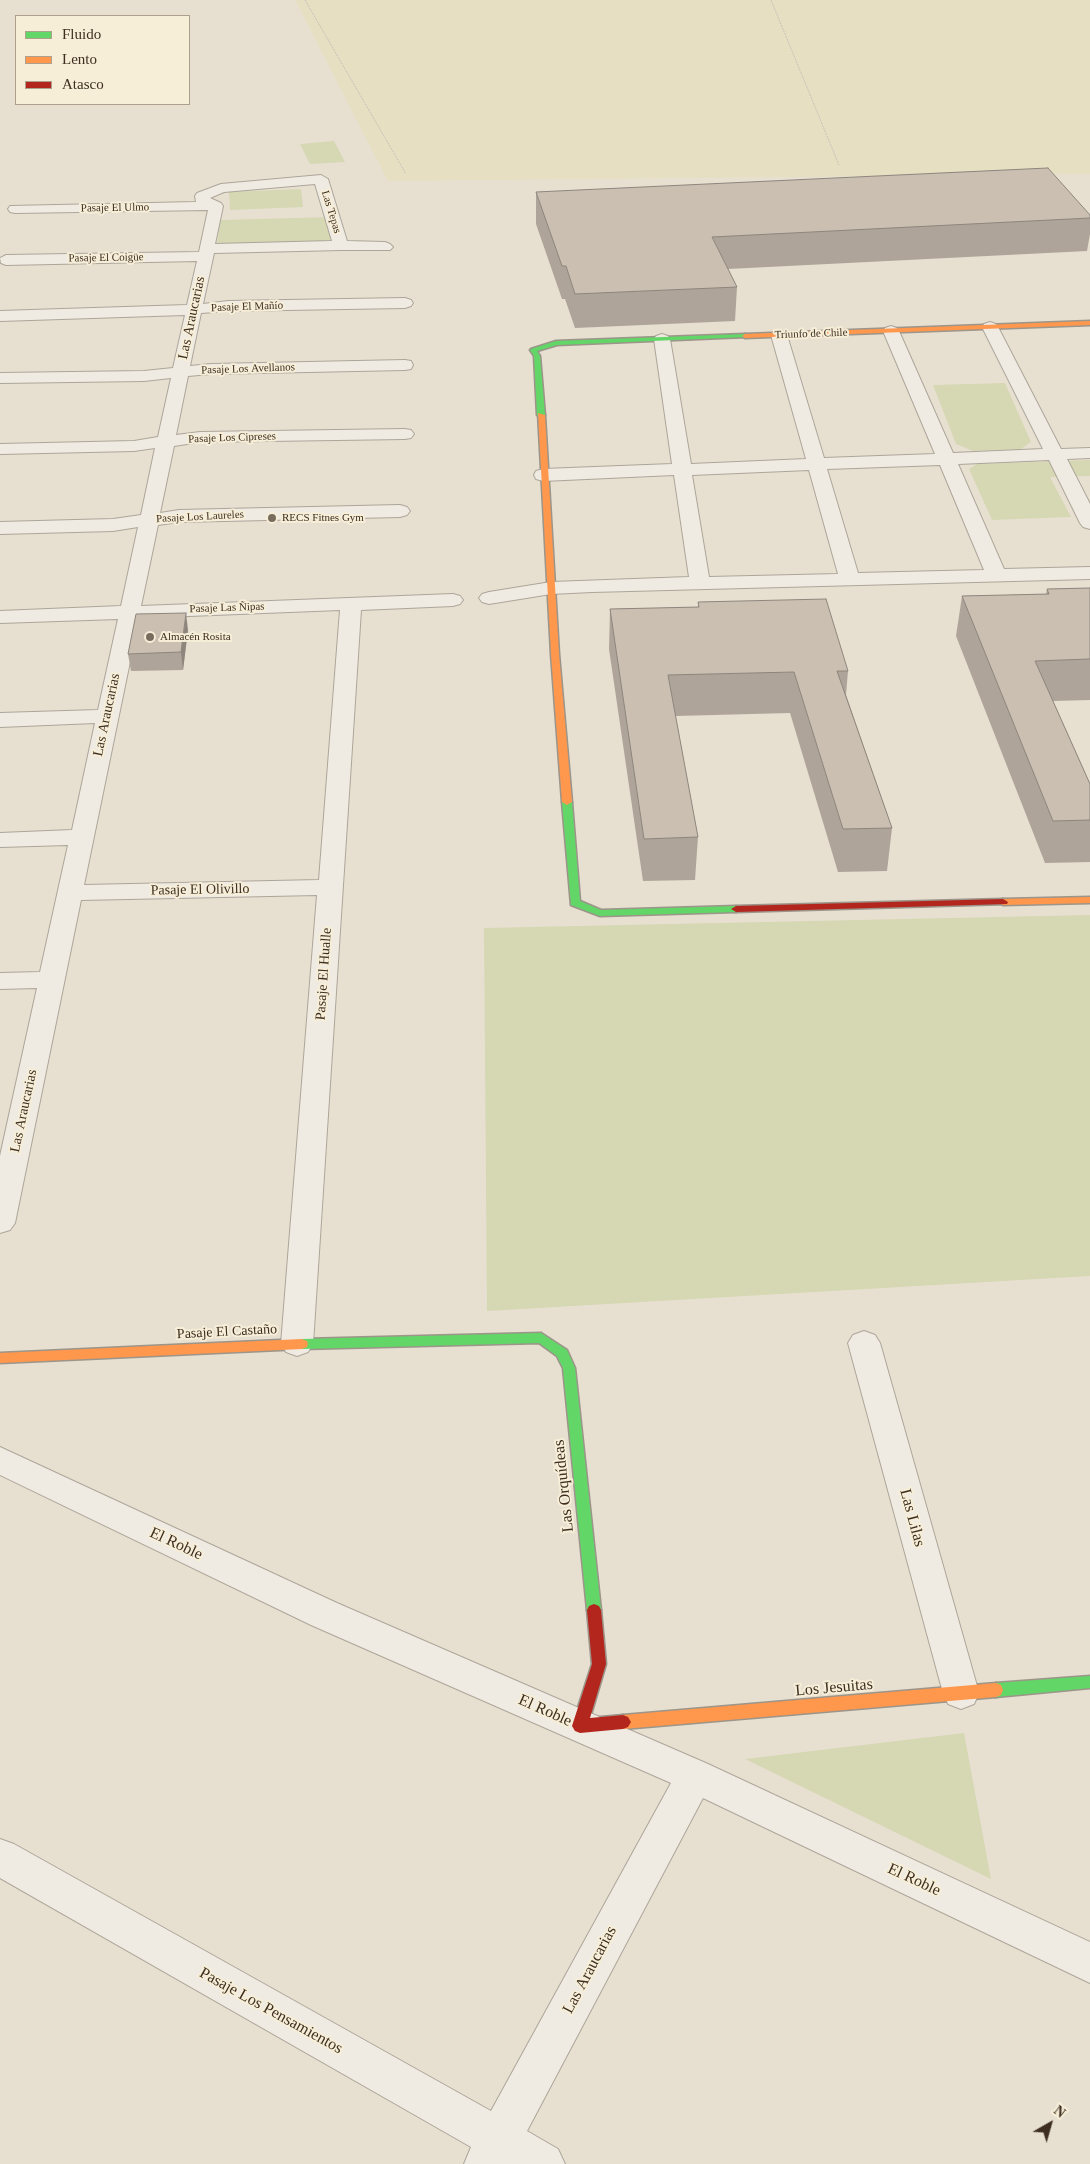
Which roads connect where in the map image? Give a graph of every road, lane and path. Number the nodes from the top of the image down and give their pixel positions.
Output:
1 (305, 0) edge
2 (771, 0) edge
3 (839, 165) dead end
4 (406, 174) dead end
5 (216, 206) junction
6 (15, 209) dead end
7 (341, 245) junction
8 (385, 247) dead end
9 (206, 252) junction
10 (6, 260) dead end
11 (405, 303) dead end
12 (194, 310) junction
13 (0, 316) edge
14 (1090, 323) edge
15 (990, 327) junction
16 (891, 330) junction
17 (778, 335) junction
18 (662, 339) junction
19 (405, 365) dead end
20 (180, 372) junction
21 (0, 378) edge
22 (405, 434) dead end
23 (166, 442) junction
24 (0, 449) edge
25 (1090, 453) edge
26 (1055, 454) junction
27 (946, 459) junction
28 (816, 464) junction
29 (682, 469) junction
30 (543, 475) junction
31 (400, 511) dead end
32 (149, 520) junction
33 (1090, 523) edge
34 (0, 528) edge
35 (1090, 574) edge
36 (997, 576) junction
37 (850, 580) junction
38 (700, 583) junction
39 (551, 588) junction
40 (489, 598) dead end
41 (453, 600) dead end
42 (351, 604) junction
43 (130, 611) junction
44 (0, 617) edge
45 (107, 716) junction
46 (0, 720) edge
47 (82, 837) junction
48 (0, 840) edge
49 (330, 887) junction
50 (70, 893) junction
51 (1090, 900) edge
52 (52, 980) junction
53 (0, 981) edge
54 (8, 1146) edge
55 (0, 1223) edge
56 (455, 1341) joint
57 (864, 1343) dead end
58 (297, 1344) junction
59 (0, 1358) edge
60 (0, 1460) edge
61 (1090, 1682) edge
62 (961, 1693) junction
63 (580, 1726) junction
64 (695, 1776) junction
65 (0, 1857) edge
66 (1090, 1963) edge
67 (493, 2152) edge
68 (543, 2164) edge

1 - 4 path
2 - 3 path
5 - 6 street, Pasaje El Ulmo
5 - 7 street, Las Tepas
5 - 9 street, Las Araucarias
7 - 8 street, Pasaje El Coigüe
7 - 9 street, Pasaje El Coigüe
9 - 10 street, Pasaje El Coigüe
9 - 12 street, Las Araucarias
11 - 12 street, Pasaje El Mañío
12 - 13 street, Pasaje El Mañío
12 - 20 street, Las Araucarias
14 - 15 street, Triunfo de Chile
15 - 16 street, Triunfo de Chile
15 - 26 street
16 - 17 street, Triunfo de Chile
16 - 27 street
17 - 18 street, Triunfo de Chile
17 - 28 street
18 - 29 street
18 - 30 street, Triunfo de Chile
19 - 20 street, Pasaje Los Avellanos
20 - 21 street, Pasaje Los Avellanos
20 - 23 street, Las Araucarias
22 - 23 street, Pasaje Los Cipreses
23 - 24 street, Pasaje Los Cipreses
23 - 32 street, Las Araucarias
25 - 26 street
26 - 27 street
26 - 33 street
27 - 28 street
27 - 36 street
28 - 29 street
28 - 37 street
29 - 30 street
29 - 38 street
30 - 39 street
31 - 32 street, Pasaje Los Laureles
32 - 34 street, Pasaje Los Laureles
32 - 43 street, Las Araucarias
35 - 36 street
36 - 37 street
37 - 38 street
38 - 39 street
39 - 40 street
39 - 51 street
41 - 42 street, Pasaje Las Ñipas
42 - 43 street, Pasaje Las Ñipas
42 - 49 street, Pasaje El Hualle
43 - 44 street, Pasaje Las Ñipas
43 - 45 street, Las Araucarias
45 - 46 street
45 - 47 street, Las Araucarias
47 - 48 street
47 - 50 street, Las Araucarias
49 - 50 street, Pasaje El Olivillo
49 - 58 street, Pasaje El Hualle
50 - 52 street, Las Araucarias
52 - 53 street
52 - 54 street, Las Araucarias
54 - 55 street, Las Araucarias
56 - 58 street, Pasaje El Castaño
56 - 63 street, Las Orquídeas
57 - 62 street, Las Lilas
58 - 59 street, Pasaje El Castaño
60 - 63 street, El Roble
61 - 62 street, Los Jesuitas
62 - 63 street, Los Jesuitas
63 - 64 street, El Roble
64 - 66 street, El Roble
64 - 67 street, Las Araucarias
65 - 67 street, Pasaje Los Pensamientos
67 - 68 street, Pasaje Los Pensamientos

